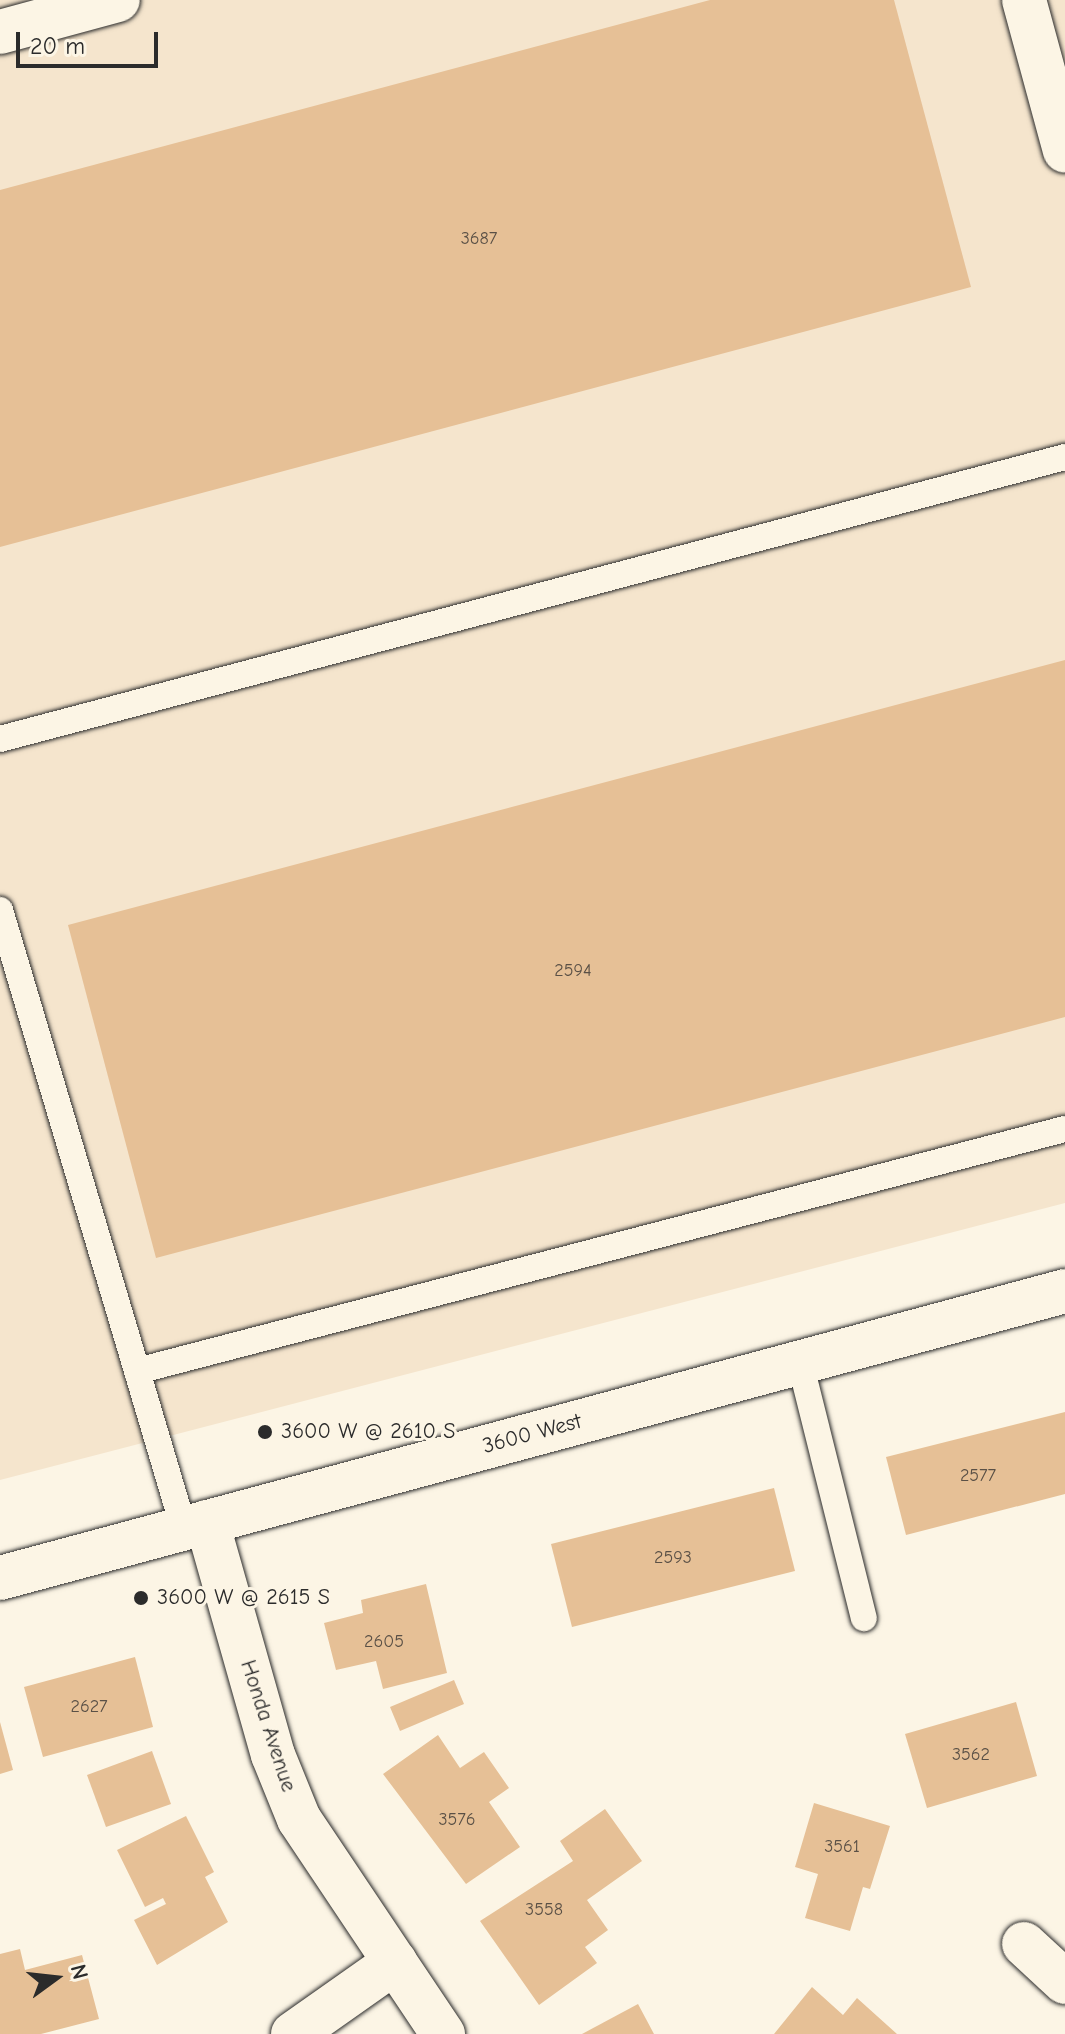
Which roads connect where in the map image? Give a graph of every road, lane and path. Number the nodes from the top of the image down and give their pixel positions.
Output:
1 (118, 0) edge
2 (1024, 0) edge
3 (0, 32) edge
4 (1065, 151) edge
5 (1065, 457) edge
6 (0, 739) edge
7 (0, 910) edge
8 (1065, 1129) edge
9 (1065, 1291) edge
10 (800, 1362) junction
11 (137, 1371) junction
12 (196, 1526) junction
13 (0, 1578) edge
14 (864, 1618) dead end
15 (1024, 1944) dead end
16 (395, 1962) junction
17 (1065, 1982) edge
18 (293, 2034) edge
19 (443, 2034) edge

1 - 3 street
2 - 4 street
5 - 6 lane
7 - 11 lane
8 - 11 lane
9 - 10 street, 3600 West
10 - 12 street, 3600 West
10 - 14 lane
11 - 12 lane
12 - 13 street, 3600 West
12 - 16 street, Honda Avenue
15 - 17 street
16 - 18 street
16 - 19 street, Honda Avenue

